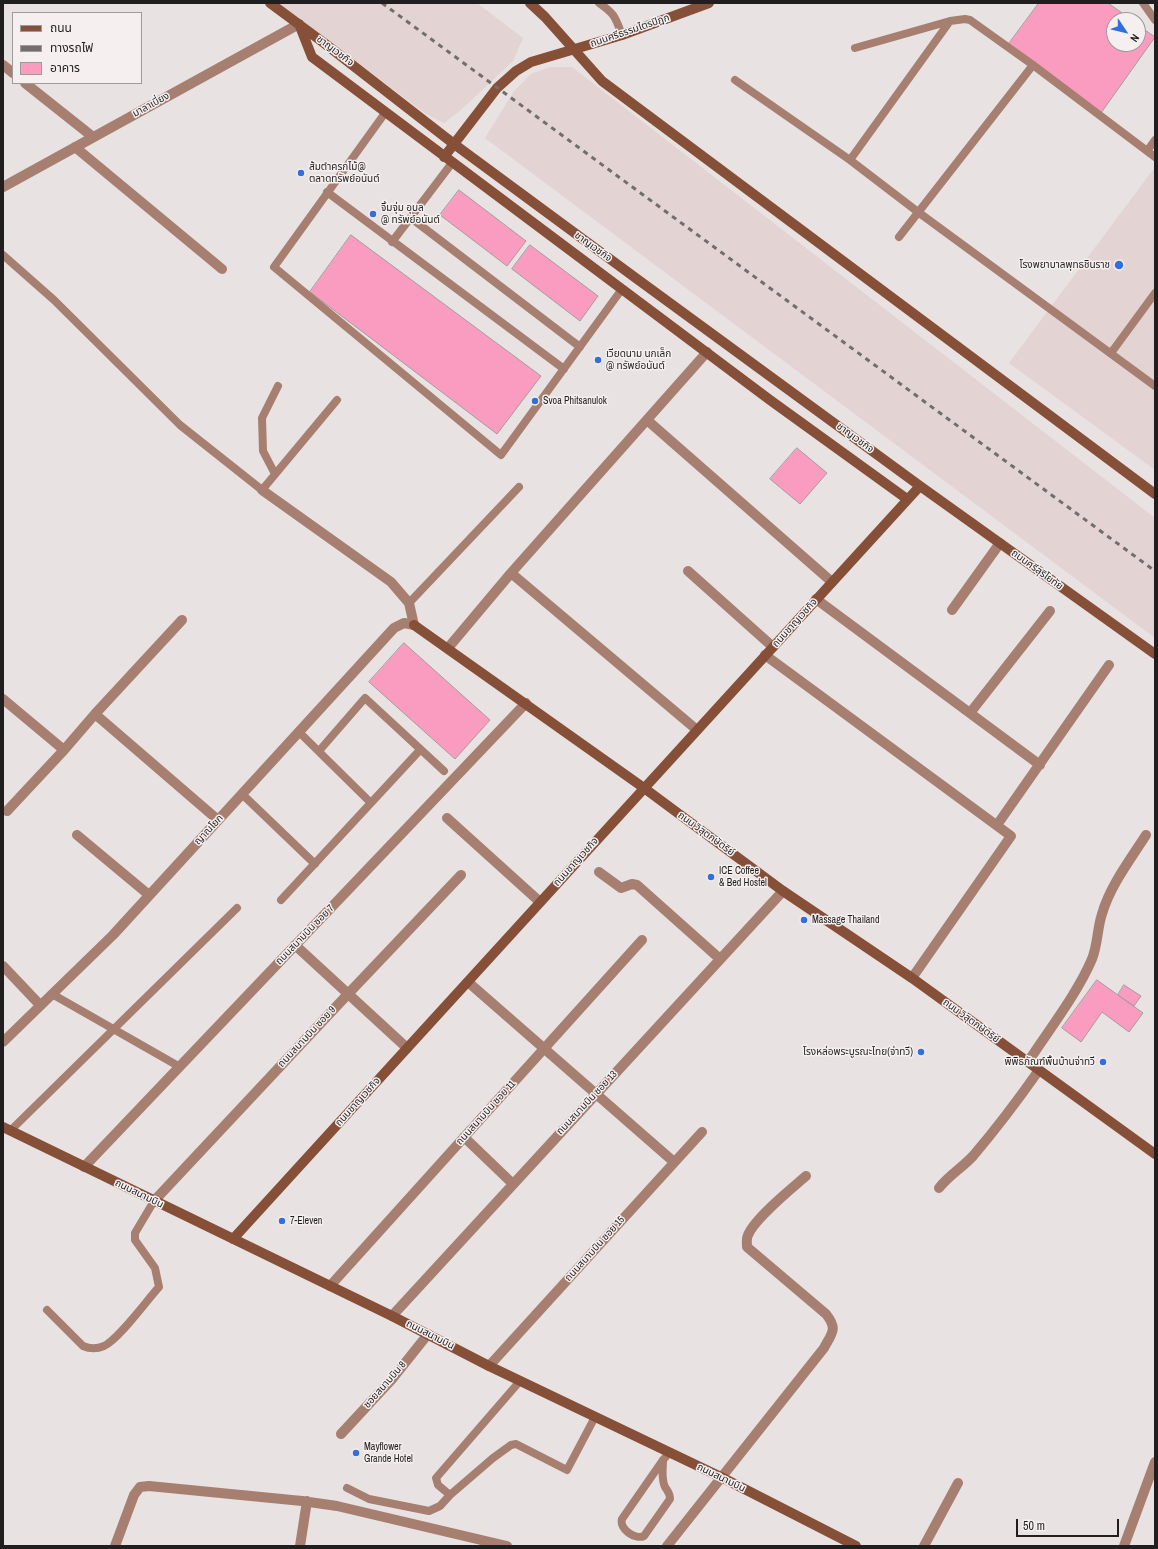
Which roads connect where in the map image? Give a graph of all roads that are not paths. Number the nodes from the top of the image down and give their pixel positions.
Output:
1 (270, 3) edge
2 (530, 3) edge
3 (599, 3) edge
4 (709, 3) edge
5 (1143, 3) edge
6 (1155, 20) edge
7 (950, 21) junction
8 (298, 24) junction
9 (622, 35) junction
10 (855, 48) dead end
11 (573, 50) junction
12 (3, 65) edge
13 (1033, 65) junction
14 (12, 72) edge
15 (735, 80) dead end
16 (26, 84) edge
17 (385, 113) junction
18 (93, 137) junction
19 (1155, 140) edge
20 (454, 144) junction
21 (75, 147) junction
22 (1147, 151) junction
23 (1155, 157) edge
24 (448, 160) junction
25 (850, 160) junction
26 (3, 187) edge
27 (327, 192) junction
28 (918, 212) junction
29 (410, 218) junction
30 (900, 238) dead end
31 (392, 242) junction
32 (3, 255) edge
33 (222, 269) dead end
34 (622, 290) junction
35 (1155, 293) edge
36 (580, 347) junction
37 (707, 352) junction
38 (1111, 353) junction
39 (564, 369) junction
40 (278, 386) dead end
41 (1155, 386) edge
42 (337, 400) dead end
43 (647, 420) junction
44 (275, 474) junction
45 (920, 486) junction
46 (519, 487) dead end
47 (262, 490) junction
48 (1155, 494) edge
49 (907, 499) junction
50 (1000, 543) junction
51 (688, 571) dead end
52 (511, 573) junction
53 (832, 582) junction
54 (816, 599) junction
55 (409, 603) junction
56 (952, 610) dead end
57 (1050, 611) dead end
58 (182, 620) dead end
59 (414, 625) junction
60 (772, 647) junction
61 (448, 648) junction
62 (1155, 654) edge
63 (765, 655) junction
64 (1109, 665) dead end
65 (3, 699) edge
66 (526, 703) junction
67 (970, 713) junction
68 (95, 714) junction
69 (697, 730) junction
70 (299, 732) junction
71 (64, 750) junction
72 (420, 750) junction
73 (319, 751) junction
74 (1040, 765) junction
75 (444, 771) dead end
76 (644, 788) junction
77 (242, 794) junction
78 (371, 803) junction
79 (7, 811) dead end
80 (448, 818) dead end
81 (218, 820) junction
82 (997, 825) junction
83 (77, 835) dead end
84 (1146, 835) dead end
85 (315, 864) junction
86 (599, 872) dead end
87 (461, 875) dead end
88 (783, 891) junction
89 (149, 895) junction
90 (281, 900) dead end
91 (540, 902) junction
92 (237, 908) dead end
93 (642, 940) dead end
94 (295, 945) junction
95 (720, 959) junction
96 (3, 966) edge
97 (912, 978) junction
98 (468, 982) junction
99 (52, 994) junction
100 (348, 994) junction
101 (40, 1005) junction
102 (114, 1029) junction
103 (3, 1042) edge
104 (407, 1048) junction
105 (544, 1049) junction
106 (1028, 1062) junction
107 (180, 1067) junction
108 (1039, 1070) junction
109 (596, 1094) junction
110 (7, 1129) edge
111 (702, 1132) dead end
112 (464, 1137) junction
113 (1155, 1154) edge
114 (674, 1162) junction
115 (84, 1167) junction
116 (806, 1176) dead end
117 (513, 1184) junction
118 (939, 1188) dead end
119 (154, 1201) junction
120 (233, 1239) junction
121 (330, 1286) junction
122 (47, 1310) dead end
123 (392, 1316) junction
124 (428, 1334) junction
125 (490, 1366) junction
126 (520, 1381) junction
127 (595, 1417) junction
128 (342, 1434) dead end
129 (666, 1457) junction
130 (1155, 1462) edge
131 (721, 1477) junction
132 (958, 1483) dead end
133 (347, 1488) dead end
134 (450, 1495) junction
135 (307, 1502) junction
136 (115, 1546) edge
137 (300, 1546) edge
138 (507, 1546) edge
139 (667, 1546) edge
140 (856, 1546) edge
141 (924, 1546) edge
142 (1124, 1546) edge

1 - 8 street, ชาญเวชกิจ
2 - 11 street
3 - 9 lane
4 - 9 street, ถนนศรีธรรมไตรปิฎก
5 - 6 lane
7 - 10 lane
7 - 13 lane
7 - 25 lane
8 - 17 street
8 - 18 street, มาลาเบี่ยง
8 - 20 street, ชาญเวชกิจ
9 - 11 street, ถนนศรีธรรมไตรปิฎก
11 - 20 street, ถนนศรีธรรมไตรปิฎก
11 - 48 street
12 - 14 street
13 - 22 lane
13 - 28 lane
15 - 25 lane
16 - 18 street
17 - 24 street
17 - 27 lane
18 - 21 street, มาลาเบี่ยง
19 - 22 lane
20 - 24 street, ถนนศรีธรรมไตรปิฎก
20 - 45 street, ชาญเวชกิจ
21 - 26 street, มาลาเบี่ยง
21 - 33 street
22 - 23 lane
24 - 29 lane
24 - 34 street
25 - 28 lane
27 - 31 lane
27 - 39 lane
28 - 30 lane
28 - 38 lane
29 - 31 lane
29 - 36 lane
31 - 39 lane
32 - 47 lane
34 - 36 lane
34 - 37 street
35 - 38 lane
36 - 39 lane
37 - 43 street
37 - 49 street
38 - 41 lane
40 - 44 lane
42 - 44 lane
43 - 52 street
43 - 53 street
44 - 47 lane
45 - 49 street, ถนนชาญเวชกิจ
45 - 50 street, ถนนศรีสุริโยทัย
46 - 55 lane
47 - 55 street
49 - 53 street, ถนนชาญเวชกิจ
50 - 56 street
50 - 62 street, ถนนศรีสุริโยทัย
51 - 60 street
52 - 61 street
52 - 69 street
53 - 54 street, ถนนชาญเวชกิจ
54 - 60 street, ถนนชาญเวชกิจ
54 - 67 street
55 - 59 street
57 - 67 street
58 - 68 street
59 - 61 street, ถนน วิสุตกษัตริย์
59 - 70 street, ญาณโยก
60 - 63 street, ถนนชาญเวชกิจ
61 - 66 street, ถนน วิสุตกษัตริย์
63 - 69 street, ถนนชาญเวชกิจ
63 - 82 street
64 - 74 street
65 - 71 street
66 - 76 street, ถนน วิสุตกษัตริย์
66 - 94 street, ถนนสนามบิน ซอย 7
67 - 74 street
68 - 71 street
68 - 81 street
69 - 76 street, ถนนชาญเวชกิจ
70 - 73 lane
70 - 77 street, ญาณโยก
71 - 79 street
72 - 73 lane
72 - 75 lane
72 - 78 lane
73 - 78 lane
74 - 82 street
76 - 88 street, ถนน วิสุตกษัตริย์
76 - 91 street, ถนนชาญเวชกิจ
77 - 81 street, ญาณโยก
77 - 85 lane
78 - 85 lane
80 - 91 street
81 - 89 street, ญาณโยก
82 - 97 street
83 - 89 street
84 - 106 street
85 - 90 lane
86 - 95 street
87 - 100 street, ถนนสนามบิน ซอย 9
88 - 95 street, ถนนสนามบิน ซอย 13
88 - 97 street, ถนน วิสุตกษัตริย์
89 - 99 street, ญาณโยก
91 - 98 street, ถนนชาญเวชกิจ
92 - 102 lane
93 - 105 street, ถนนสนามบิน ซอย 11
94 - 100 street
94 - 107 street, ถนนสนามบิน ซอย 7
95 - 109 street, ถนนสนามบิน ซอย 13
96 - 101 street
97 - 106 street, ถนน วิสุตกษัตริย์
98 - 104 street, ถนนชาญเวชกิจ
98 - 105 street
99 - 101 street, ญาณโยก
99 - 102 lane
100 - 104 street
100 - 119 street, ถนนสนามบิน ซอย 9
101 - 103 street, ญาณโยก
102 - 107 lane
102 - 110 lane
104 - 120 street, ถนนชาญเวชกิจ
105 - 109 street
105 - 112 street, ถนนสนามบิน ซอย 11
106 - 108 street, ถนน วิสุตกษัตริย์
107 - 115 street, ถนนสนามบิน ซอย 7
108 - 113 street, ถนน วิสุตกษัตริย์
108 - 118 street
109 - 114 street
109 - 117 street, ถนนสนามบิน ซอย 13
110 - 115 street, ถนนสนามบิน
111 - 114 street, ถนนสนามบิน ซอย 15
112 - 117 street
112 - 121 street, ถนนสนามบิน ซอย 11
114 - 125 street, ถนนสนามบิน ซอย 15
115 - 119 street, ถนนสนามบิน
116 - 131 street
117 - 123 street, ถนนสนามบิน ซอย 13
119 - 120 street, ถนนสนามบิน
119 - 122 lane
120 - 121 street, ถนนสนามบิน
121 - 123 street, ถนนสนามบิน
123 - 124 street, ถนนสนามบิน
124 - 125 street, ถนนสนามบิน
124 - 128 street, ซอยสนามบิน 8
125 - 126 street, ถนนสนามบิน
126 - 127 street, ถนนสนามบิน
126 - 134 lane
127 - 129 street, ถนนสนามบิน
127 - 134 lane
129 - 129 lane
129 - 131 street, ถนนสนามบิน
130 - 142 street
131 - 139 street
131 - 140 street, ถนนสนามบิน
132 - 141 street
133 - 134 lane
135 - 136 street
135 - 137 street
135 - 138 street

